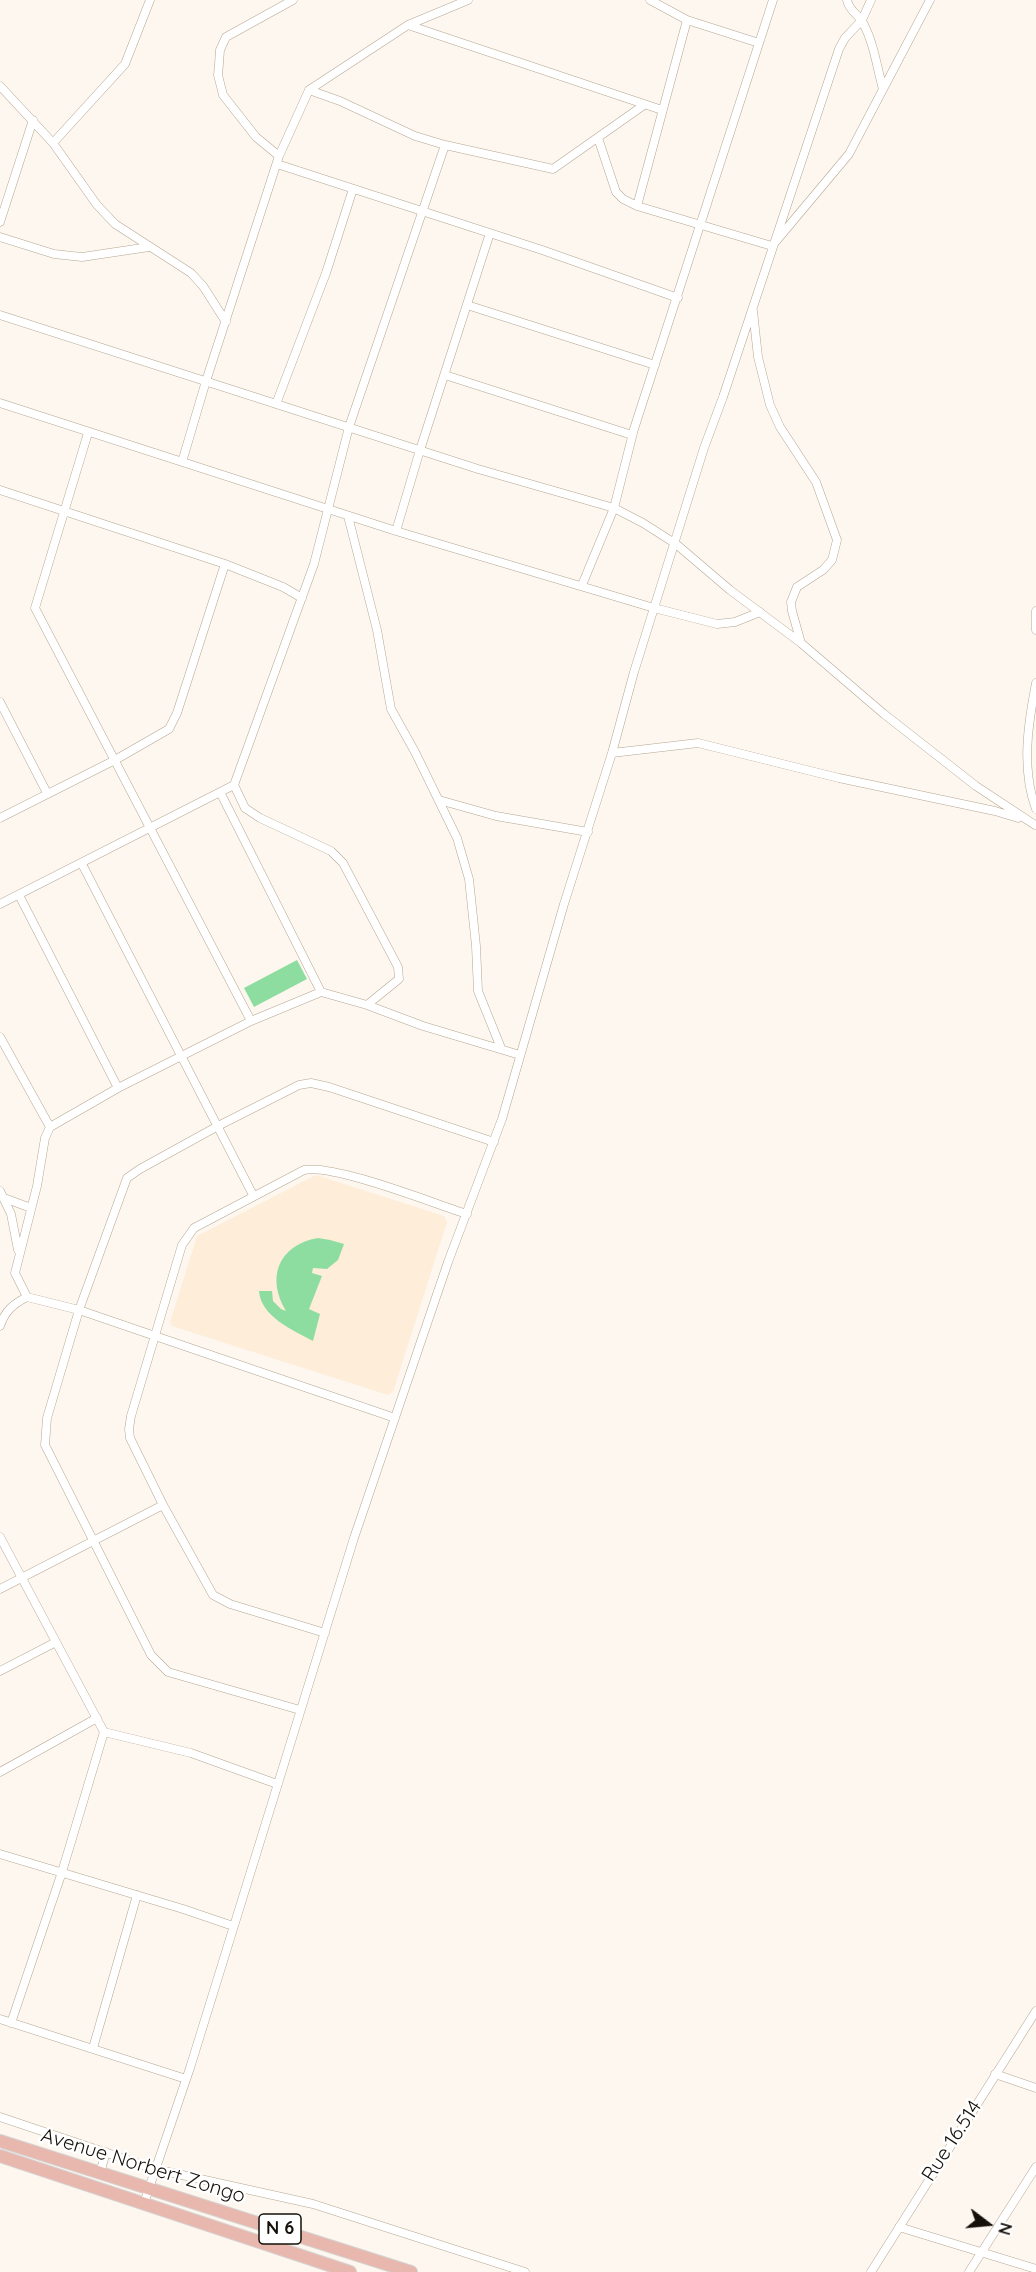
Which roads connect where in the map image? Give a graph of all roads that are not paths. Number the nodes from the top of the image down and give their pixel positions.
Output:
1 (150, 0) edge
2 (293, 0) edge
3 (468, 0) edge
4 (664, 0) edge
5 (773, 0) edge
6 (847, 0) edge
7 (871, 0) edge
8 (930, 0) edge
9 (653, 2) edge
10 (687, 20) junction
11 (862, 20) junction
12 (408, 25) junction
13 (759, 43) junction
14 (0, 86) edge
15 (883, 89) junction
16 (309, 90) junction
17 (644, 105) junction
18 (662, 110) junction
19 (33, 120) junction
20 (598, 138) junction
21 (52, 143) junction
22 (445, 145) junction
23 (279, 156) junction
24 (276, 164) junction
25 (353, 189) junction
26 (637, 206) junction
27 (421, 211) junction
28 (0, 222) edge
29 (701, 224) junction
30 (490, 233) junction
31 (0, 237) edge
32 (772, 246) junction
33 (149, 247) junction
34 (678, 298) junction
35 (467, 305) junction
36 (752, 307) junction
37 (0, 315) edge
38 (226, 322) junction
39 (655, 364) junction
40 (445, 375) junction
41 (206, 381) junction
42 (0, 403) edge
43 (276, 404) junction
44 (349, 427) junction
45 (88, 433) junction
46 (632, 435) junction
47 (420, 450) junction
48 (182, 462) junction
49 (0, 490) edge
50 (614, 508) junction
51 (328, 509) junction
52 (63, 510) junction
53 (348, 516) junction
54 (396, 531) junction
55 (676, 544) junction
56 (225, 564) junction
57 (582, 585) junction
58 (302, 598) junction
59 (654, 608) junction
60 (1036, 611) edge
61 (760, 612) junction
62 (1036, 630) edge
63 (801, 643) junction
64 (1036, 682) edge
65 (0, 702) edge
66 (612, 753) junction
67 (115, 760) junction
68 (234, 785) junction
69 (220, 792) junction
70 (47, 793) junction
71 (439, 800) junction
72 (1036, 809) edge
73 (0, 818) edge
74 (1035, 826) edge
75 (149, 828) junction
76 (588, 832) junction
77 (82, 864) junction
78 (19, 895) junction
79 (0, 904) edge
80 (321, 992) junction
81 (367, 1005) junction
82 (251, 1021) junction
83 (0, 1037) edge
84 (501, 1048) junction
85 (520, 1054) junction
86 (182, 1056) junction
87 (118, 1088) junction
88 (218, 1126) junction
89 (50, 1127) junction
90 (494, 1142) junction
91 (0, 1191) edge
92 (253, 1195) junction
93 (3, 1198) edge
94 (31, 1208) junction
95 (467, 1214) junction
96 (19, 1252) junction
97 (27, 1297) junction
98 (79, 1310) junction
99 (0, 1326) edge
100 (155, 1335) junction
101 (395, 1418) junction
102 (163, 1505) junction
103 (0, 1537) edge
104 (95, 1541) junction
105 (22, 1578) junction
106 (0, 1589) edge
107 (325, 1634) junction
108 (56, 1642) junction
109 (0, 1671) edge
110 (300, 1710) junction
111 (97, 1718) junction
112 (104, 1732) junction
113 (0, 1773) edge
114 (277, 1784) junction
115 (0, 1854) edge
116 (62, 1872) junction
117 (137, 1895) junction
118 (233, 1926) junction
119 (1036, 2011) edge
120 (0, 2019) edge
121 (11, 2023) junction
122 (93, 2048) junction
123 (995, 2074) junction
124 (186, 2079) junction
125 (1036, 2088) edge
126 (0, 2117) edge
127 (0, 2141) edge
128 (106, 2152) junction
129 (0, 2156) edge
130 (1036, 2167) edge
131 (155, 2169) junction
132 (100, 2173) junction
133 (1032, 2180) edge
134 (148, 2189) junction
135 (144, 2204) junction
136 (899, 2227) junction
137 (980, 2253) junction
138 (1036, 2269) edge
139 (350, 2272) edge
140 (411, 2272) edge
141 (525, 2272) edge
142 (871, 2272) edge
143 (969, 2272) edge

1 - 21 street
2 - 23 street
3 - 12 street
4 - 9 street
5 - 13 street
6 - 11 street
7 - 11 street
8 - 15 street
9 - 10 street
10 - 13 street
10 - 18 street
11 - 15 street
11 - 32 street
12 - 16 street
12 - 17 street
13 - 29 street
14 - 19 street
15 - 32 street
16 - 22 street
16 - 23 street
17 - 18 street
17 - 20 street
18 - 26 street
19 - 21 street
19 - 28 street
20 - 22 street
20 - 26 street
21 - 33 street
22 - 27 street
23 - 24 street
24 - 25 street
24 - 38 street
25 - 27 street
25 - 43 street
26 - 29 street
27 - 30 street
27 - 44 street
29 - 32 street
29 - 34 street
30 - 34 street
30 - 35 street
31 - 33 street
32 - 36 street
33 - 38 street
34 - 39 street
35 - 39 street
35 - 40 street
36 - 55 street
36 - 63 street
37 - 41 street
38 - 41 street
39 - 46 street
40 - 46 street
40 - 47 street
41 - 43 street
41 - 48 street
42 - 45 street
43 - 44 street
44 - 47 street
44 - 51 street
45 - 48 street
45 - 52 street
46 - 50 street
47 - 50 street
47 - 54 street
48 - 51 street
49 - 52 street
50 - 55 street
50 - 57 street
51 - 53 street
51 - 58 street
52 - 56 street
52 - 67 street
53 - 54 street
53 - 71 street
54 - 57 street
55 - 59 street
55 - 61 street
56 - 58 street
56 - 67 street
57 - 59 street
58 - 68 street
59 - 61 street
59 - 66 street
60 - 62 street
61 - 63 street
63 - 74 street
64 - 72 street
65 - 70 street
66 - 74 street
66 - 76 street
67 - 70 street
67 - 75 street
68 - 69 street
68 - 81 street
69 - 75 street
69 - 80 street
70 - 73 street
71 - 76 street
71 - 84 street
75 - 77 street
75 - 82 street
76 - 85 street
77 - 78 street
77 - 86 street
78 - 79 street
78 - 87 street
80 - 81 street
80 - 82 street
81 - 84 street
82 - 86 street
83 - 89 street
84 - 85 street
85 - 90 street
86 - 87 street
86 - 88 street
87 - 89 street
88 - 90 street
88 - 92 street
88 - 98 street
89 - 94 street
90 - 95 street
91 - 93 street
92 - 95 street
92 - 100 street
93 - 94 street
93 - 96 street
94 - 96 street
95 - 101 street
96 - 97 street
97 - 98 street
97 - 99 street
98 - 100 street
98 - 104 street
100 - 101 street
100 - 102 street
101 - 107 street
102 - 104 street
102 - 107 street
103 - 105 street
104 - 105 street
104 - 110 street
105 - 106 street
105 - 108 street
107 - 110 street
108 - 109 street
108 - 111 street
110 - 114 street
111 - 112 street
111 - 113 street
112 - 114 street
112 - 116 street
114 - 118 street
115 - 116 street
116 - 117 street
116 - 121 street
117 - 118 street
117 - 122 street
118 - 124 street
119 - 123 street, Rue 16.514
120 - 121 street
121 - 122 street
122 - 124 street
123 - 125 street
123 - 136 street, Rue 16.514
124 - 131 street
126 - 128 street
127 - 132 main road, Avenue Norbert Zongo / N 6
128 - 131 street
128 - 132 street
129 - 135 main road, Avenue Norbert Zongo / N 6
130 - 133 street
131 - 134 street
131 - 141 street
132 - 134 main road, Avenue Norbert Zongo / N 6
133 - 137 street
134 - 135 street
134 - 140 main road, Avenue Norbert Zongo / N 6
135 - 139 main road, Avenue Norbert Zongo / N 6
136 - 137 street
136 - 142 street, Rue 16.514
137 - 138 street
137 - 143 street

